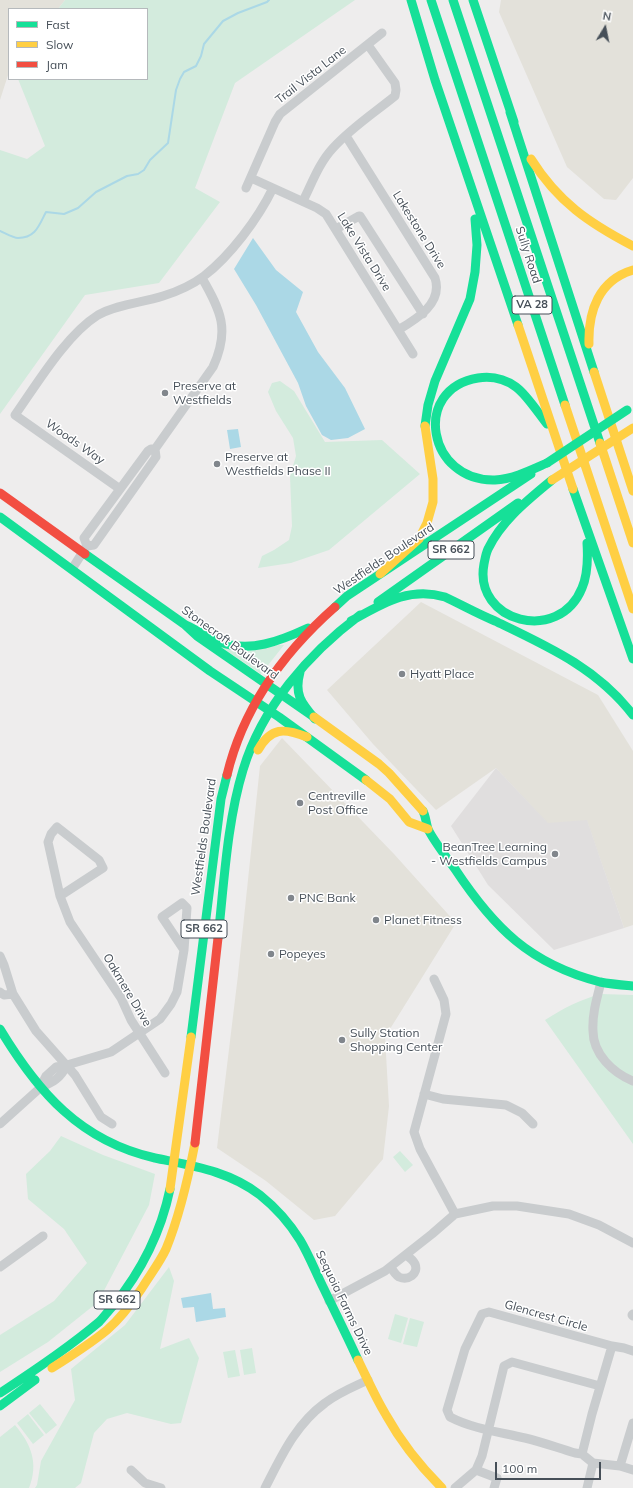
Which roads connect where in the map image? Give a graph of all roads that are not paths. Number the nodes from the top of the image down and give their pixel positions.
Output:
1 (411, 0) edge
2 (430, 0) edge
3 (453, 0) edge
4 (473, 0) edge
5 (382, 33) dead end
6 (368, 45) junction
7 (510, 112) junction
8 (346, 136) junction
9 (250, 178) junction
10 (469, 180) junction
11 (246, 188) dead end
12 (272, 188) junction
13 (304, 202) junction
14 (336, 229) junction
15 (633, 246) edge
16 (633, 270) edge
17 (202, 278) junction
18 (423, 314) junction
19 (398, 330) junction
20 (413, 354) dead end
21 (595, 373) junction
22 (631, 407) edge
23 (633, 428) edge
24 (615, 435) junction
25 (558, 443) junction
26 (155, 449) junction
27 (547, 463) junction
28 (633, 468) edge
29 (552, 480) junction
30 (120, 489) junction
31 (633, 492) edge
32 (0, 493) edge
33 (578, 504) junction
34 (0, 518) edge
35 (633, 543) edge
36 (85, 549) junction
37 (72, 569) junction
38 (380, 574) junction
39 (633, 609) edge
40 (351, 621) junction
41 (184, 624) junction
42 (314, 626) junction
43 (633, 659) edge
44 (302, 667) junction
45 (266, 684) junction
46 (282, 694) junction
47 (255, 702) junction
48 (270, 711) junction
49 (633, 715) edge
50 (315, 719) junction
51 (307, 737) junction
52 (236, 795) junction
53 (428, 829) junction
54 (60, 896) junction
55 (184, 950) dead end
56 (0, 956) edge
57 (434, 979) dead end
58 (601, 982) junction
59 (633, 986) edge
60 (0, 992) edge
61 (13, 994) junction
62 (0, 1029) edge
63 (140, 1034) junction
64 (67, 1066) junction
65 (165, 1073) dead end
66 (633, 1081) edge
67 (40, 1088) junction
68 (424, 1094) junction
69 (0, 1124) edge
70 (112, 1124) dead end
71 (533, 1124) dead end
72 (175, 1162) junction
73 (191, 1165) junction
74 (455, 1214) junction
75 (43, 1236) dead end
76 (633, 1243) edge
77 (406, 1254) junction
78 (1, 1264) edge
79 (390, 1267) junction
80 (329, 1301) junction
81 (612, 1346) junction
82 (633, 1351) edge
83 (368, 1380) junction
84 (600, 1386) junction
85 (0, 1393) edge
86 (0, 1406) edge
87 (633, 1423) edge
88 (488, 1430) junction
89 (582, 1454) junction
90 (593, 1463) junction
91 (620, 1466) junction
92 (131, 1470) dead end
93 (476, 1470) junction
94 (633, 1470) edge
95 (161, 1488) edge
96 (265, 1488) edge
97 (442, 1488) edge
98 (455, 1488) edge
99 (494, 1488) edge
100 (587, 1488) edge

1 - 10 main road
2 - 39 main road, Sully Road / VA 28
3 - 35 main road, Sully Road / VA 28
4 - 7 main road
5 - 6 street, Trail Vista Lane
6 - 8 street
6 - 9 street, Trail Vista Lane
7 - 15 main road
7 - 21 main road
8 - 13 street
8 - 18 street, Lakestone Drive
9 - 11 street, Trail Vista Lane
9 - 12 street, Lake Vista Drive
10 - 25 main road
10 - 38 main road
12 - 13 street, Lake Vista Drive
12 - 17 street
13 - 14 street, Lake Vista Drive
14 - 18 street
14 - 19 street, Lake Vista Drive
16 - 21 main road
17 - 26 street
17 - 30 street, Woods Way
18 - 19 street, Lakestone Drive
19 - 20 street, Lake Vista Drive
21 - 24 main road
22 - 27 main road, Westfields Boulevard / SR 662, bridge
23 - 29 main road, Westfields Boulevard / SR 662, bridge
24 - 28 main road
24 - 31 main road
25 - 27 main road
25 - 33 main road
26 - 30 street
26 - 36 street
27 - 38 main road, Westfields Boulevard / SR 662
29 - 33 main road
29 - 40 main road, Westfields Boulevard / SR 662
30 - 36 street
32 - 36 main road, Stonecroft Boulevard
33 - 43 main road
34 - 37 main road
36 - 37 street
36 - 41 main road, Stonecroft Boulevard
37 - 47 main road
38 - 42 main road, Westfields Boulevard / SR 662
40 - 44 main road, Westfields Boulevard / SR 662
40 - 49 main road
41 - 42 main road
41 - 45 main road, Stonecroft Boulevard
42 - 45 main road, Westfields Boulevard / SR 662
44 - 46 main road, Westfields Boulevard / SR 662
44 - 50 main road
45 - 46 main road, Stonecroft Boulevard
45 - 47 main road, Westfields Boulevard / SR 662
46 - 48 main road, Westfields Boulevard / SR 662
46 - 50 main road, Stonecroft Boulevard
47 - 48 main road
47 - 72 main road, Westfields Boulevard / SR 662
48 - 51 main road
48 - 52 main road, Westfields Boulevard / SR 662
50 - 53 main road, Stonecroft Boulevard
51 - 52 main road
51 - 53 main road
52 - 73 main road, Westfields Boulevard / SR 662
53 - 58 main road, Stonecroft Boulevard
54 - 54 street, Oakmere Drive
54 - 63 street, Oakmere Drive
55 - 63 street
56 - 61 street
57 - 68 street
58 - 59 main road, Stonecroft Boulevard
58 - 66 street
60 - 61 street
61 - 64 street
62 - 67 main road, Sequoia Farms Drive
63 - 64 street
63 - 65 street, Oakmere Drive
64 - 67 street
64 - 70 street
67 - 69 street
67 - 72 main road, Sequoia Farms Drive
68 - 71 street
68 - 74 street
72 - 73 main road, Sequoia Farms Drive
72 - 85 main road, Westfields Boulevard / SR 662
73 - 80 main road, Sequoia Farms Drive
73 - 86 main road, Westfields Boulevard / SR 662
74 - 76 street
74 - 77 street
75 - 78 street
77 - 79 street
77 - 79 street
79 - 80 street
80 - 83 main road, Sequoia Farms Drive
81 - 82 street, Glencrest Circle
81 - 84 street
81 - 88 street, Glencrest Circle
83 - 96 street
83 - 97 main road, Sequoia Farms Drive
84 - 88 street
84 - 89 street
87 - 91 street
88 - 89 street, Glencrest Circle
88 - 93 street
89 - 90 street
90 - 91 street
90 - 100 street
91 - 94 street
92 - 95 street
93 - 98 street
93 - 99 street

